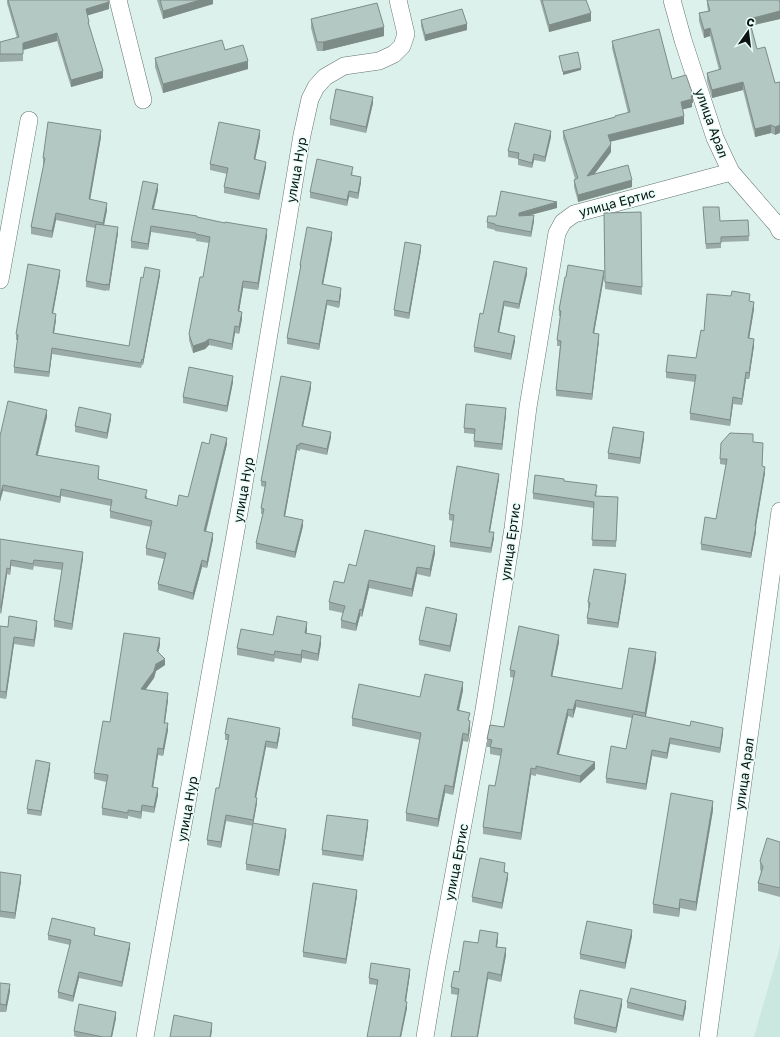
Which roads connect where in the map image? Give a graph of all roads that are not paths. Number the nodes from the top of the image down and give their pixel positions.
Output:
1 (118, 0) edge
2 (398, 0) edge
3 (672, 0) edge
4 (143, 100) dead end
5 (29, 120) dead end
6 (731, 172) junction
7 (780, 231) edge
8 (0, 280) edge
9 (780, 511) edge
10 (145, 1037) edge
11 (425, 1037) edge
12 (708, 1037) edge

1 - 4 street
2 - 10 street, улица Нур
3 - 6 street, улица Арал
5 - 8 street
6 - 7 street, улица Арал
6 - 11 street, улица Ертис
9 - 12 street, улица Арал

